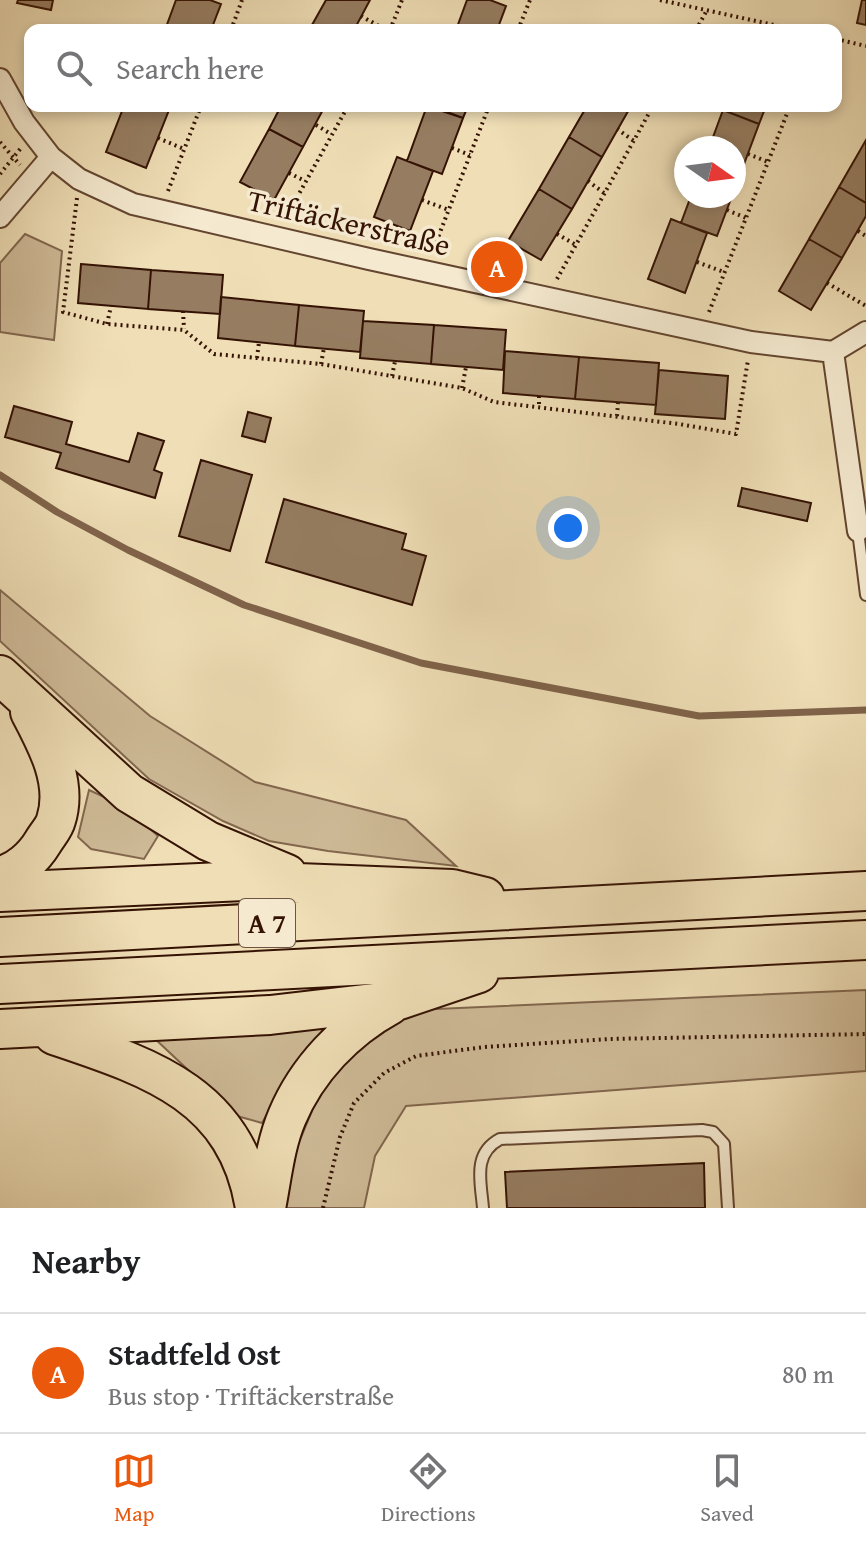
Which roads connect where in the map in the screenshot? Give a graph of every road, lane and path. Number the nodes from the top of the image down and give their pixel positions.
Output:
1 (242, 0) edge
2 (402, 0) edge
3 (530, 0) edge
4 (660, 0) edge
5 (707, 10) junction
6 (361, 16) dead end
7 (233, 24) edge
8 (376, 24) edge
9 (391, 24) edge
10 (520, 24) edge
11 (699, 24) edge
12 (770, 24) edge
13 (842, 40) edge
14 (866, 46) edge
15 (0, 79) edge
16 (199, 112) edge
17 (345, 112) edge
18 (487, 112) edge
19 (650, 112) edge
20 (787, 112) edge
21 (316, 125) dead end
22 (617, 129) dead end
23 (332, 134) junction
24 (34, 135) junction
25 (158, 138) dead end
26 (634, 141) junction
27 (0, 142) edge
28 (452, 148) dead end
29 (184, 149) junction
30 (748, 154) dead end
31 (470, 155) junction
32 (13, 157) junction
33 (51, 157) junction
34 (768, 162) junction
35 (289, 173) dead end
36 (0, 174) edge
37 (32, 179) junction
38 (79, 179) junction
39 (305, 181) junction
40 (588, 181) dead end
41 (604, 193) junction
42 (422, 200) dead end
43 (449, 210) junction
44 (727, 210) dead end
45 (160, 211) junction
46 (0, 217) edge
47 (746, 218) junction
48 (858, 231) dead end
49 (557, 234) dead end
50 (866, 236) edge
51 (276, 237) junction
52 (576, 245) junction
53 (697, 262) dead end
54 (425, 271) junction
55 (724, 273) junction
56 (827, 283) dead end
57 (546, 298) junction
58 (111, 306) dead end
59 (866, 306) edge
60 (183, 311) dead end
61 (107, 324) junction
62 (184, 330) junction
63 (701, 331) junction
64 (866, 332) edge
65 (259, 342) dead end
66 (751, 342) junction
67 (324, 348) dead end
68 (833, 352) junction
69 (257, 358) junction
70 (395, 361) dead end
71 (321, 364) junction
72 (466, 367) dead end
73 (392, 376) junction
74 (462, 388) junction
75 (539, 396) dead end
76 (618, 402) dead end
77 (539, 407) junction
78 (617, 416) junction
79 (681, 416) dead end
80 (679, 424) junction
81 (862, 531) edge
82 (866, 595) edge
83 (10, 684) edge
84 (0, 876) edge
85 (308, 883) junction
86 (866, 891) edge
87 (0, 892) edge
88 (534, 909) junction
89 (0, 937) edge
90 (866, 940) edge
91 (527, 958) junction
92 (0, 984) edge
93 (399, 1000) junction
94 (16, 1028) edge
95 (866, 1034) edge
96 (255, 1208) edge
97 (266, 1208) edge
98 (323, 1208) edge
99 (483, 1208) edge
100 (728, 1208) edge

1 - 7 path
2 - 9 path
3 - 10 path
4 - 5 path
5 - 11 path
5 - 12 path
6 - 8 path
13 - 14 path
15 - 24 street, Triftäckerstraße
16 - 29 path
17 - 23 path
18 - 31 path
19 - 26 path
20 - 34 path
21 - 23 path
22 - 26 path
23 - 39 path
24 - 32 path
24 - 33 street, Triftäckerstraße
25 - 29 path
26 - 41 path
27 - 32 path
28 - 31 path
29 - 45 path
30 - 34 path
31 - 43 path
32 - 36 path
32 - 37 path
33 - 37 street
33 - 38 street, Triftäckerstraße
34 - 47 path
35 - 39 path
37 - 46 street
38 - 45 street, Triftäckerstraße
38 - 61 path
39 - 51 path
40 - 41 path
41 - 52 path
42 - 43 path
43 - 54 path
44 - 47 path
45 - 51 street, Triftäckerstraße
47 - 55 path
48 - 50 path
49 - 52 path
51 - 54 street, Triftäckerstraße
52 - 57 path
53 - 55 path
54 - 57 street, Triftäckerstraße
55 - 63 path
56 - 59 path
57 - 63 street, Triftäckerstraße
58 - 61 path
60 - 62 path
61 - 62 path
62 - 69 path
63 - 66 street, Triftäckerstraße
64 - 68 street
65 - 69 path
66 - 68 street, Triftäckerstraße
66 - 80 path
67 - 71 path
68 - 81 street
69 - 71 path
70 - 73 path
71 - 73 path
72 - 74 path
73 - 74 path
74 - 77 path
75 - 77 path
76 - 78 path
77 - 78 path
78 - 80 path
79 - 80 path
81 - 82 lane
83 - 84 highway
83 - 85 highway
85 - 87 highway
85 - 88 highway
86 - 88 highway, A 7
88 - 89 highway, A 7
90 - 91 highway, A 7
91 - 92 highway, A 7
91 - 93 highway
93 - 94 highway
93 - 97 highway
94 - 96 highway
95 - 98 path
99 - 100 lane

